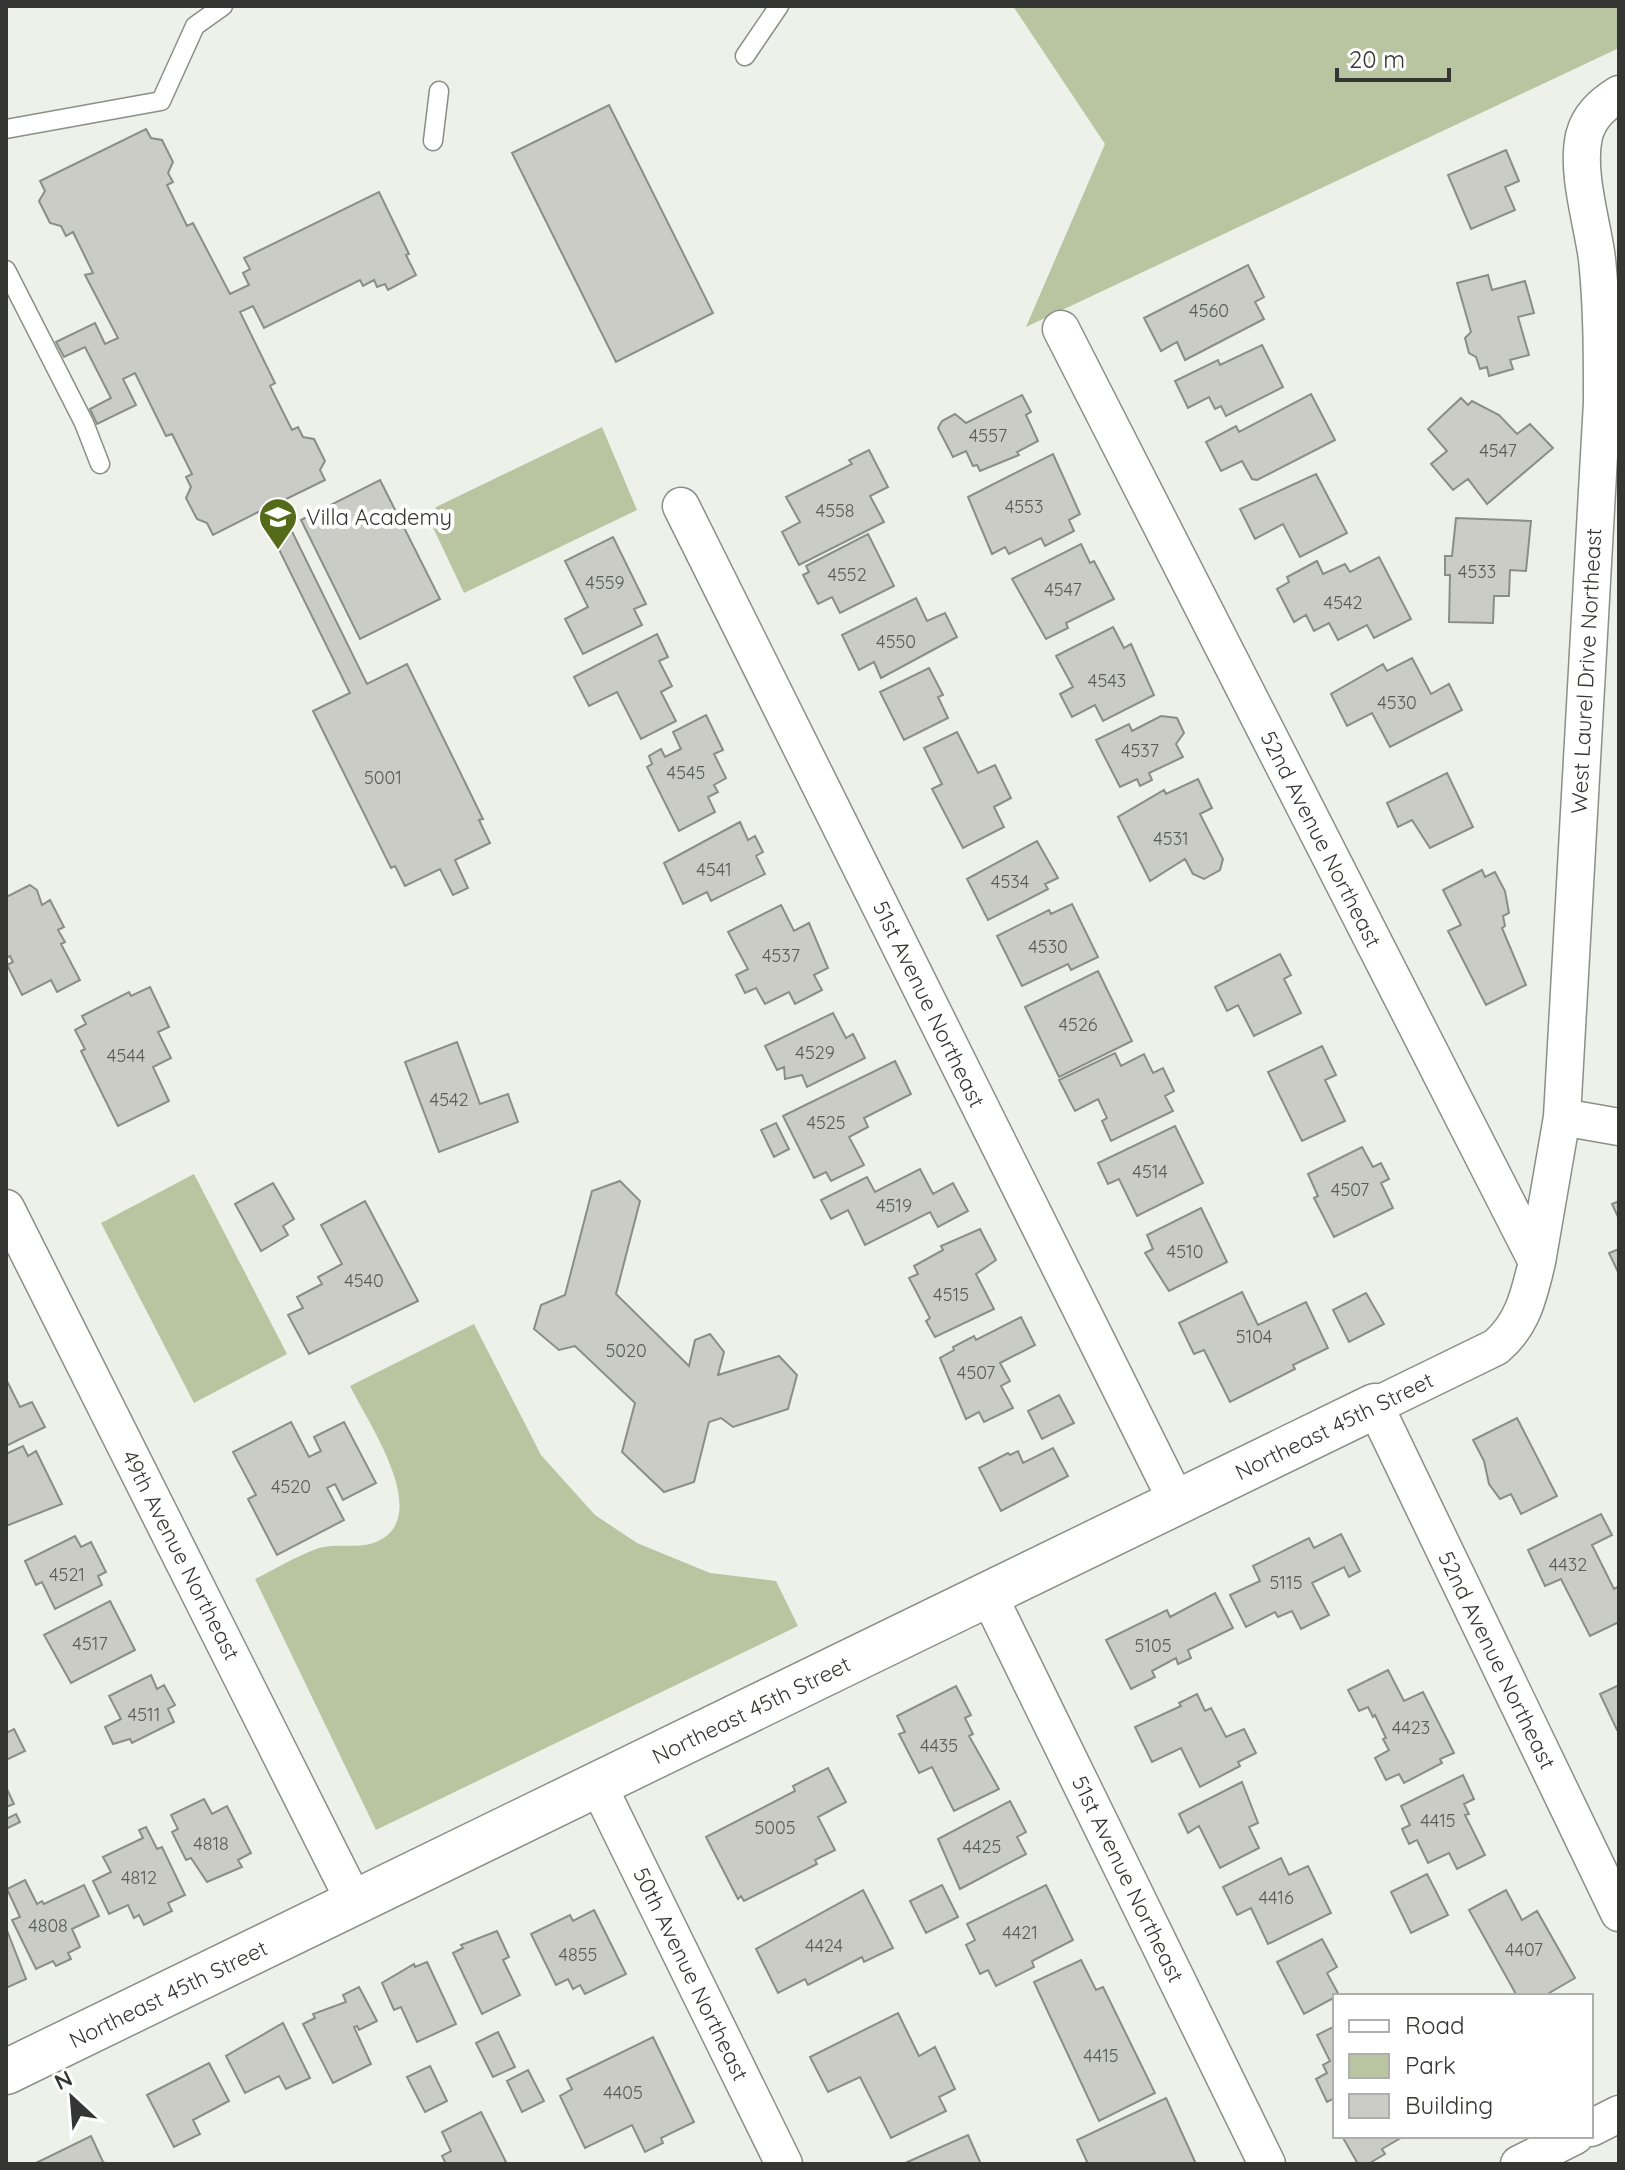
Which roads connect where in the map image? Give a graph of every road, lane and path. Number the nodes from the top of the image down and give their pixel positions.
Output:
1 (223, 6) edge
2 (779, 6) edge
3 (745, 56) dead end
4 (439, 91) dead end
5 (1619, 94) edge
6 (6, 129) edge
7 (433, 141) dead end
8 (6, 270) edge
9 (1061, 329) dead end
10 (1611, 364) edge
11 (100, 464) dead end
12 (681, 506) dead end
13 (1562, 1117) junction
14 (1619, 1127) edge
15 (6, 1208) edge
16 (1537, 1262) junction
17 (1375, 1406) junction
18 (1177, 1502) junction
19 (988, 1594) junction
20 (598, 1785) junction
21 (355, 1903) junction
22 (1619, 1913) edge
23 (6, 2072) edge
24 (1619, 2114) edge
25 (1593, 2127) edge
26 (1571, 2138) edge
27 (784, 2164) edge
28 (1267, 2164) edge
29 (1519, 2164) edge

1 - 6 lane
2 - 3 lane
4 - 7 lane
5 - 10 street, West Laurel Drive Northeast
8 - 11 lane
9 - 16 street, 52nd Avenue Northeast
10 - 13 street, West Laurel Drive Northeast
12 - 18 street, 51st Avenue Northeast
13 - 14 street
13 - 16 street, West Laurel Drive Northeast
15 - 21 street, 49th Avenue Northeast
16 - 17 street, Northeast 45th Street
17 - 18 street, Northeast 45th Street
17 - 22 street, 52nd Avenue Northeast
18 - 19 street, Northeast 45th Street
19 - 20 street, Northeast 45th Street
19 - 28 street, 51st Avenue Northeast
20 - 21 street, Northeast 45th Street
20 - 27 street, 50th Avenue Northeast
21 - 23 street, Northeast 45th Street
24 - 25 street
26 - 29 street

